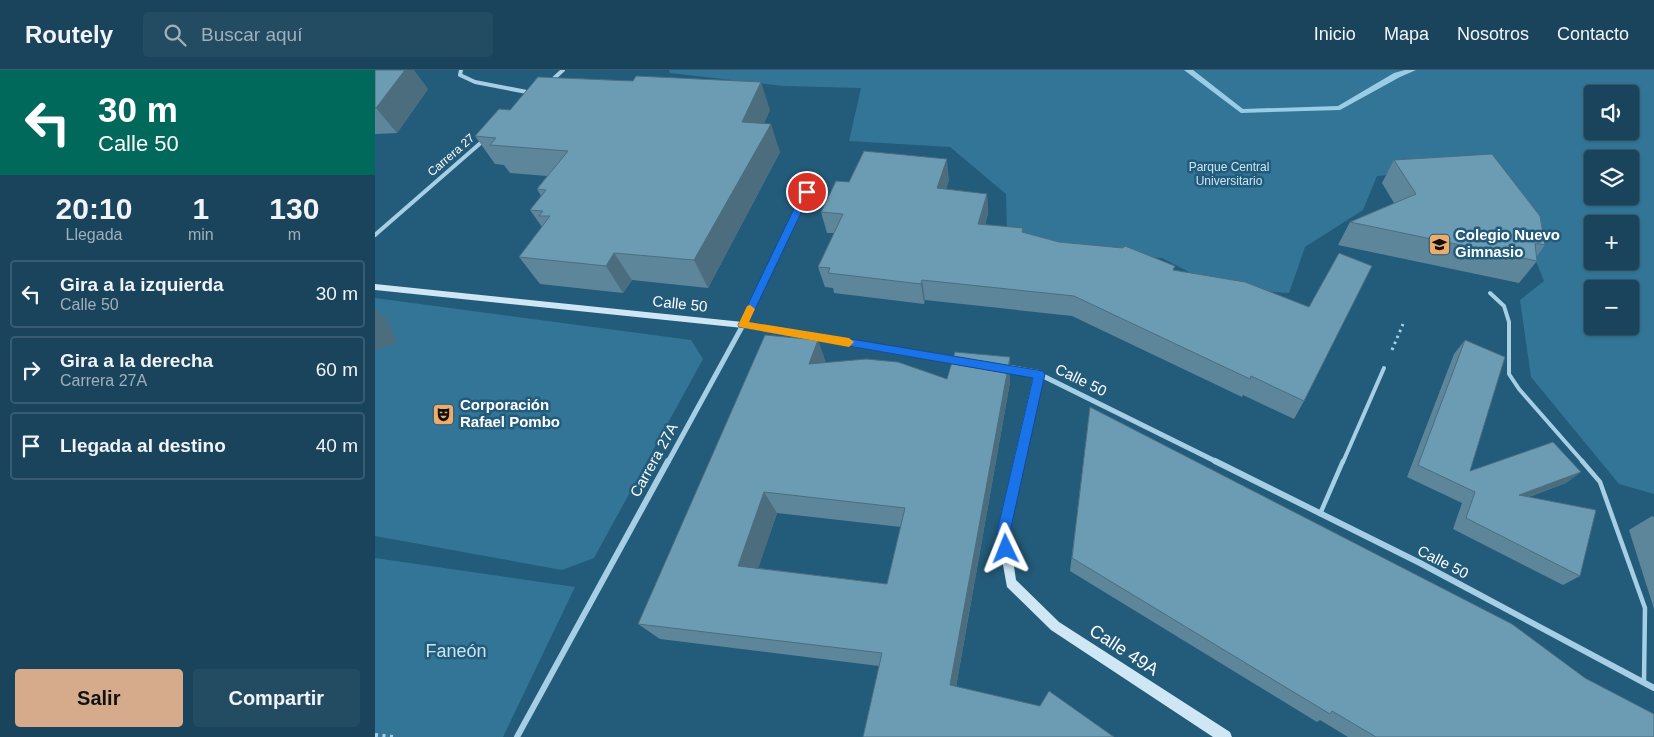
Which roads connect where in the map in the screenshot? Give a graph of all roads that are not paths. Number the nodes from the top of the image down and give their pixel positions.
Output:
1 (461, 70) edge
2 (563, 70) edge
3 (544, 88) edge
4 (530, 100) edge
5 (486, 139) edge
6 (807, 192) dead end
7 (375, 235) edge
8 (375, 287) edge
9 (1490, 293) dead end
10 (743, 325) junction
11 (972, 363) edge
12 (991, 366) edge
13 (1383, 368) dead end
14 (1039, 374) junction
15 (1320, 514) junction
16 (1644, 684) junction
17 (1654, 688) edge
18 (517, 737) edge
19 (1225, 737) edge

1 - 4 street
2 - 3 street
5 - 7 street, Carrera 27
6 - 10 street, Carrera 27A
8 - 10 main road, Calle 50
9 - 16 lane
10 - 11 main road, Calle 50
10 - 18 street, Carrera 27A
12 - 14 main road, Calle 50
13 - 15 lane
14 - 15 street, Calle 50
14 - 19 main road, Calle 49A
15 - 16 street, Calle 50
16 - 17 street, Calle 50

